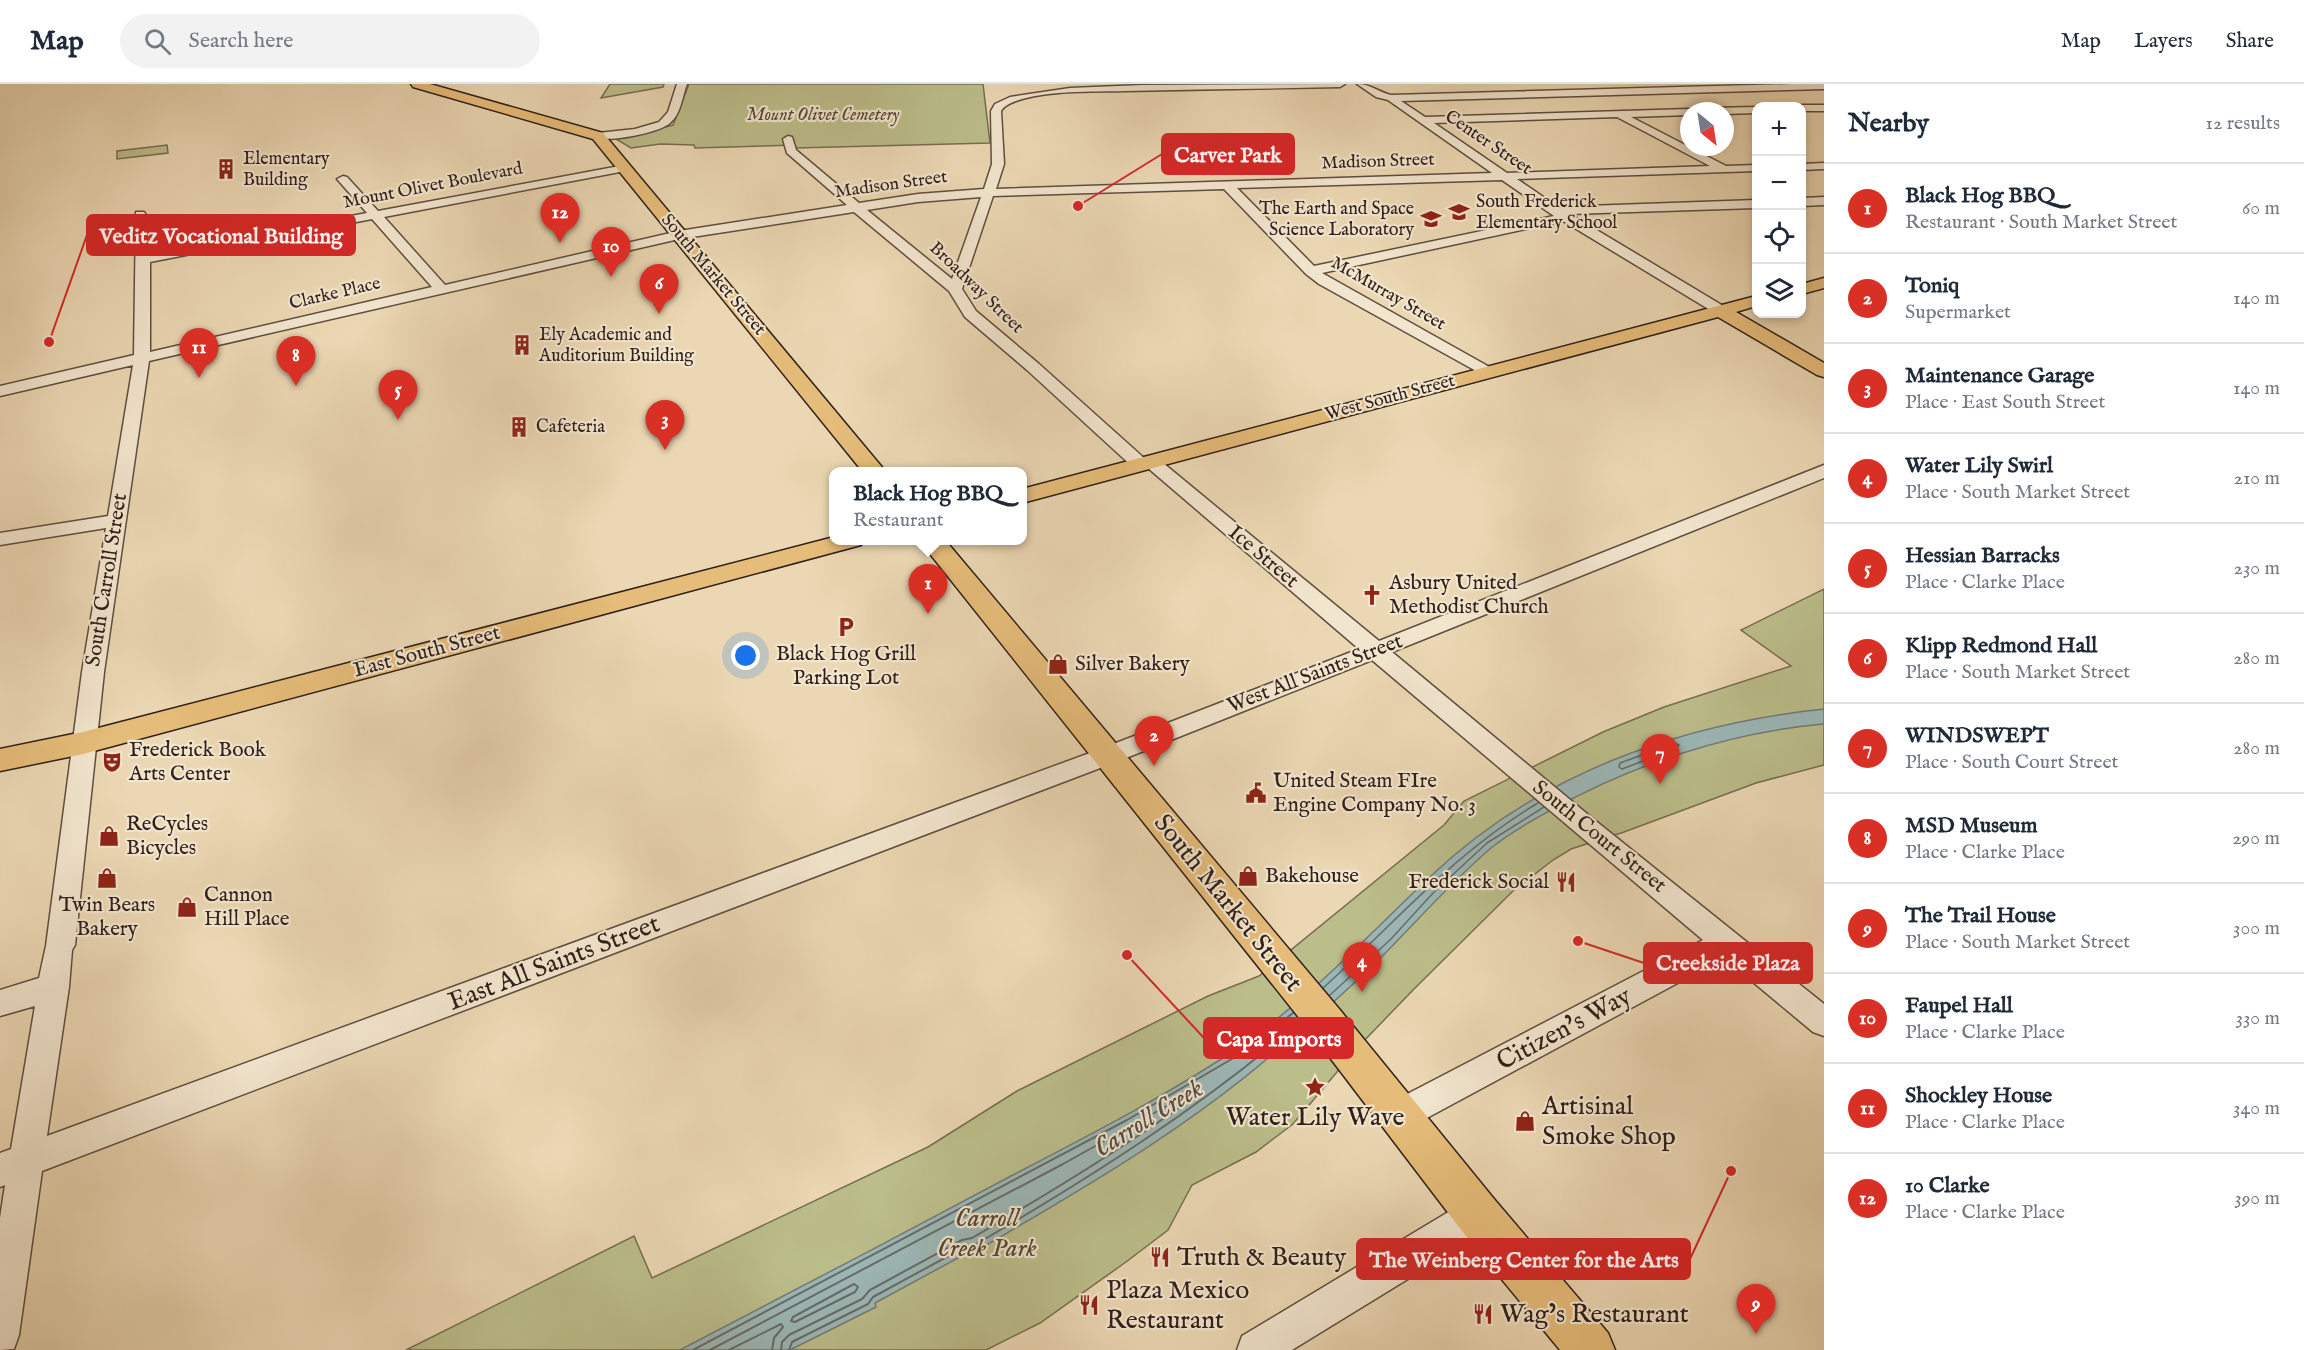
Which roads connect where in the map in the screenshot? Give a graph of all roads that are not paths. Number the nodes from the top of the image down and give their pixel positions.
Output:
1 (416, 84) edge
2 (441, 84) edge
3 (682, 84) edge
4 (1340, 84) edge
5 (1362, 84) edge
6 (1376, 84) edge
7 (1559, 84) edge
8 (1823, 85) edge
9 (1117, 86) edge
10 (1576, 93) junction
11 (1390, 98) junction
12 (1806, 108) edge
13 (1824, 108) edge
14 (485, 110) dead end
15 (1734, 110) edge
16 (1752, 110) edge
17 (1680, 112) edge
18 (1617, 114) junction
19 (527, 115) junction
20 (1422, 120) junction
21 (598, 136) junction
22 (788, 139) dead end
23 (622, 165) junction
24 (1824, 166) edge
25 (1806, 167) edge
26 (1752, 168) edge
27 (1725, 169) junction
28 (1505, 176) junction
29 (343, 179) dead end
30 (1228, 186) junction
31 (990, 193) junction
32 (1824, 201) edge
33 (1806, 202) edge
34 (1752, 204) edge
35 (857, 207) junction
36 (374, 212) junction
37 (1560, 214) junction
38 (140, 215) dead end
39 (679, 235) junction
40 (142, 256) junction
41 (1311, 271) junction
42 (1824, 283) edge
43 (1806, 288) edge
44 (955, 289) junction
45 (442, 290) junction
46 (1752, 302) edge
47 (1720, 310) junction
48 (142, 357) junction
49 (1824, 371) edge
50 (1487, 372) junction
51 (0, 391) edge
52 (1146, 463) junction
53 (872, 467) edge
54 (1824, 471) edge
55 (1027, 495) edge
56 (116, 520) junction
57 (0, 539) edge
58 (833, 545) edge
59 (935, 545) edge
60 (1375, 651) junction
61 (83, 743) junction
62 (1107, 756) junction
63 (0, 760) edge
64 (1727, 942) junction
65 (54, 987) junction
66 (0, 1003) edge
67 (1824, 1022) edge
68 (1400, 1115) junction
69 (14, 1165) edge
70 (1478, 1215) junction
71 (0, 1335) edge
72 (1256, 1350) edge
73 (1591, 1350) edge

1 - 14 main road
1 - 19 main road
2 - 19 main road
3 - 21 street
4 - 9 street
5 - 11 street, Center Street
6 - 11 street, Center Street
7 - 10 street
8 - 10 street
9 - 31 street
10 - 11 street
10 - 18 street
11 - 20 street, Center Street
12 - 13 street
15 - 16 street
17 - 18 street
18 - 20 street
18 - 27 street
19 - 21 main road
20 - 28 street, Center Street
21 - 23 main road, South Market Street
22 - 35 street, Broadway Street
23 - 36 street, Mount Olivet Boulevard
23 - 39 main road, South Market Street
24 - 25 street
26 - 27 street, Madison Street
27 - 28 street, Madison Street
28 - 30 street, Madison Street
28 - 37 street, Center Street
29 - 36 street
30 - 31 street, Madison Street
30 - 41 street, McMurray Street
31 - 35 street, Madison Street
31 - 44 street
32 - 33 street
34 - 37 street
35 - 39 street, Madison Street
35 - 44 street, Broadway Street
36 - 40 street, Mount Olivet Boulevard
36 - 45 street
37 - 41 street
37 - 47 street, Center Street
38 - 40 street, South Carroll Street
39 - 45 street, Clarke Place
39 - 53 main road, South Market Street
40 - 48 street, South Carroll Street
41 - 50 street, McMurray Street
42 - 43 main road
44 - 52 street, Broadway Street
45 - 48 street, Clarke Place
46 - 47 main road, West South Street
47 - 49 main road
47 - 50 main road, West South Street
48 - 51 street, Clarke Place
48 - 56 street, South Carroll Street
50 - 52 main road, West South Street
52 - 55 main road, West South Street
52 - 60 street, Ice Street
54 - 60 street, West All Saints Street
56 - 57 street
56 - 61 street, South Carroll Street
58 - 61 main road, East South Street
59 - 62 main road, South Market Street
60 - 62 street, West All Saints Street
60 - 64 street, South Court Street
61 - 63 main road, East South Street
61 - 65 street, South Carroll Street
62 - 68 main road, South Market Street
62 - 69 street, East All Saints Street
64 - 67 street, South Court Street
64 - 68 street, Citizen's Way
65 - 66 street
65 - 69 street, South Carroll Street
68 - 70 main road, South Market Street
69 - 71 street, South Carroll Street
70 - 72 street
70 - 73 main road, South Market Street

